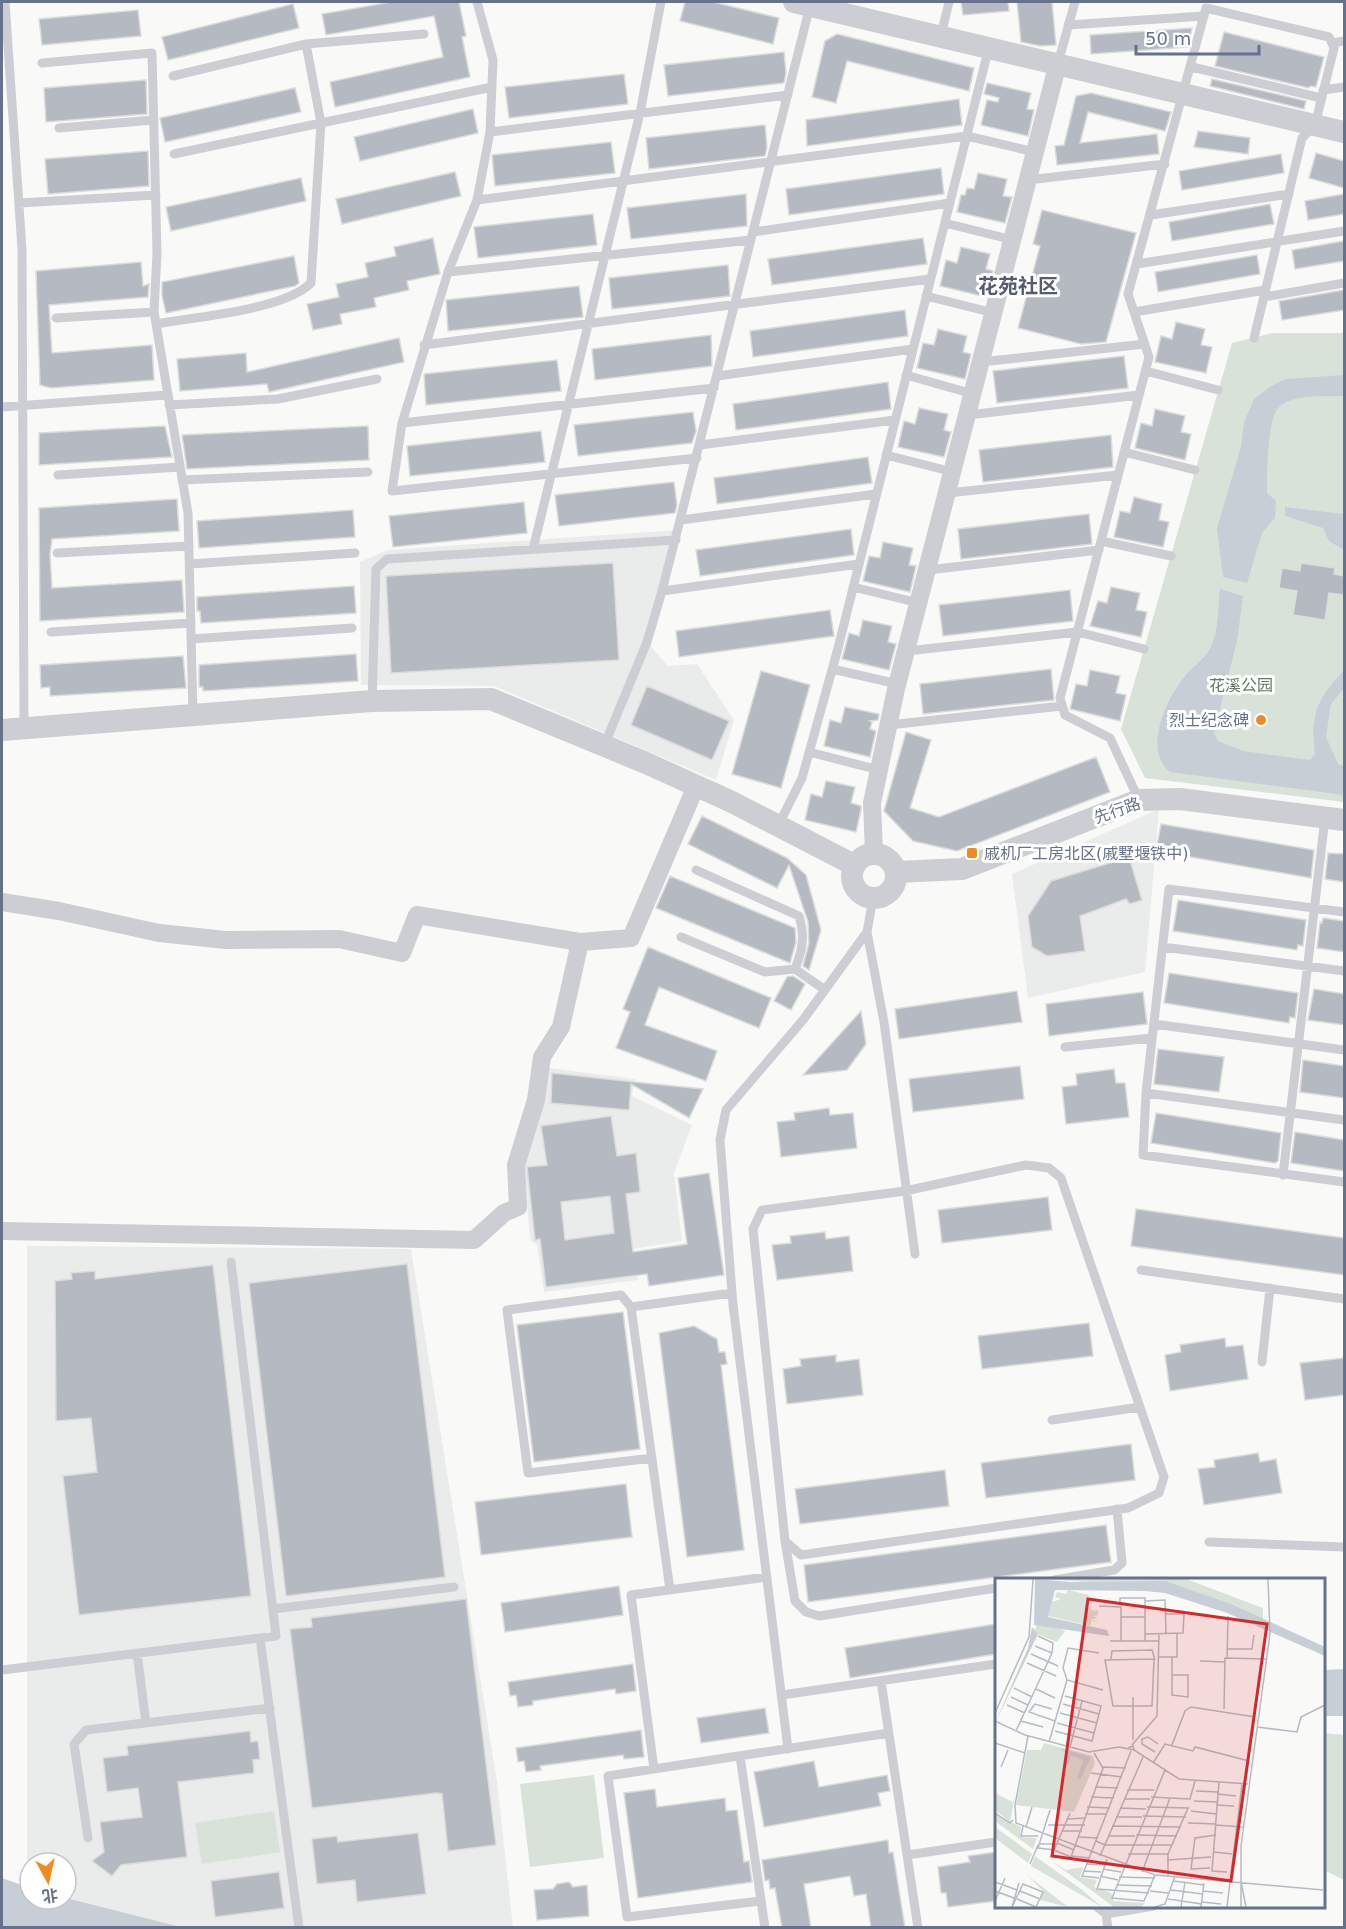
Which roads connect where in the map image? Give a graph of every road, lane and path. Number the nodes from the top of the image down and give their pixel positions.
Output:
1 (5, 2) edge
2 (477, 2) edge
3 (661, 2) edge
4 (949, 2) edge
5 (1075, 2) edge
6 (805, 3) edge
7 (1204, 16) junction
8 (1068, 26) junction
9 (424, 34) dead end
10 (941, 35) junction
11 (1344, 41) edge
12 (1332, 43) junction
13 (306, 44) junction
14 (989, 47) junction
15 (42, 63) dead end
16 (1058, 63) junction
17 (1192, 67) junction
18 (173, 76) dead end
19 (492, 87) junction
20 (1344, 87) edge
21 (1185, 93) junction
22 (1322, 94) junction
23 (788, 95) junction
24 (640, 113) junction
25 (153, 120) junction
26 (321, 123) junction
27 (1315, 125) junction
28 (59, 128) dead end
29 (490, 132) junction
30 (1344, 132) edge
31 (967, 136) junction
32 (1035, 152) junction
33 (174, 154) dead end
34 (770, 163) junction
35 (1165, 164) junction
36 (1028, 180) junction
37 (623, 182) junction
38 (1289, 194) junction
39 (156, 195) junction
40 (477, 200) junction
41 (19, 203) junction
42 (950, 203) junction
43 (1151, 215) junction
44 (945, 223) junction
45 (1344, 231) edge
46 (752, 236) junction
47 (1013, 240) junction
48 (1277, 241) junction
49 (605, 256) junction
50 (1137, 264) junction
51 (448, 272) junction
52 (930, 279) junction
53 (1344, 283) edge
54 (1265, 293) junction
55 (926, 296) junction
56 (734, 307) junction
57 (154, 312) junction
58 (1134, 312) junction
59 (994, 313) junction
60 (56, 318) dead end
61 (156, 324) junction
62 (588, 326) junction
63 (1254, 338) dead end
64 (1145, 344) junction
65 (424, 345) junction
66 (913, 349) junction
67 (981, 362) junction
68 (1146, 371) junction
69 (906, 375) junction
70 (717, 376) junction
71 (377, 380) dead end
72 (714, 388) junction
73 (1218, 390) dead end
74 (973, 394) junction
75 (1139, 394) junction
76 (168, 400) junction
77 (569, 404) junction
78 (23, 406) junction
79 (2, 407) edge
80 (968, 415) junction
81 (895, 420) junction
82 (402, 423) junction
83 (700, 445) junction
84 (1124, 452) junction
85 (886, 455) junction
86 (697, 458) junction
87 (180, 467) junction
88 (1195, 470) dead end
89 (368, 472) dead end
90 (953, 472) junction
91 (552, 474) junction
92 (58, 475) dead end
93 (1118, 475) junction
94 (182, 480) junction
95 (948, 493) junction
96 (876, 494) junction
97 (681, 520) junction
98 (676, 540) junction
99 (1100, 545) junction
100 (189, 546) junction
101 (533, 549) junction
102 (57, 553) dead end
103 (355, 553) dead end
104 (1171, 556) dead end
105 (190, 564) junction
106 (859, 564) junction
107 (928, 570) junction
108 (853, 587) junction
109 (662, 591) junction
110 (919, 603) junction
111 (191, 623) junction
112 (352, 627) dead end
113 (51, 632) dead end
114 (1078, 632) junction
115 (191, 639) junction
116 (1144, 649) dead end
117 (907, 651) junction
118 (832, 669) junction
119 (898, 684) junction
120 (372, 701) junction
121 (1062, 706) junction
122 (194, 715) junction
123 (889, 725) junction
124 (24, 728) junction
125 (2, 730) edge
126 (604, 746) junction
127 (809, 752) junction
128 (879, 770) junction
129 (696, 786) junction
130 (1139, 800) junction
131 (1335, 819) edge
132 (778, 825) junction
133 (874, 853) junction
134 (854, 864) junction
135 (696, 870) dead end
136 (897, 872) junction
137 (873, 898) junction
138 (2, 902) edge
139 (1315, 908) junction
140 (1344, 912) edge
141 (867, 932) junction
142 (681, 937) dead end
143 (580, 942) junction
144 (1162, 947) junction
145 (1308, 966) junction
146 (795, 969) junction
147 (1344, 971) edge
148 (825, 990) junction
149 (1154, 1024) junction
150 (1152, 1038) junction
151 (1299, 1043) junction
152 (1065, 1047) dead end
153 (1344, 1050) edge
154 (1146, 1093) junction
155 (1291, 1113) junction
156 (1344, 1120) edge
157 (1283, 1174) junction
158 (1344, 1182) edge
159 (905, 1191) junction
160 (2, 1231) edge
161 (915, 1254) dead end
162 (231, 1262) dead end
163 (1142, 1270) dead end
164 (1270, 1288) junction
165 (732, 1293) junction
166 (1344, 1299) edge
167 (631, 1307) junction
168 (1262, 1362) dead end
169 (1140, 1407) junction
170 (1052, 1420) dead end
171 (652, 1458) junction
172 (1117, 1509) junction
173 (785, 1541) junction
174 (1209, 1542) dead end
175 (1344, 1547) edge
176 (767, 1577) junction
177 (1066, 1578) edge
178 (454, 1587) dead end
179 (995, 1588) edge
180 (670, 1590) junction
181 (273, 1609) junction
182 (260, 1638) junction
183 (137, 1653) junction
184 (995, 1664) edge
185 (2, 1670) edge
186 (881, 1682) junction
187 (782, 1695) junction
188 (270, 1708) junction
189 (146, 1723) junction
190 (889, 1733) junction
191 (788, 1749) junction
192 (740, 1756) junction
193 (654, 1769) junction
194 (88, 1838) dead end
195 (995, 1842) edge
196 (907, 1855) junction
197 (760, 1901) junction
198 (1098, 1908) edge
199 (1142, 1908) edge
200 (1106, 1914) junction
201 (299, 1928) edge
202 (765, 1928) edge
203 (918, 1928) edge
204 (1108, 1928) edge

1 - 41 lane
2 - 19 lane
3 - 24 lane
4 - 10 lane
5 - 8 lane
6 - 10 street
6 - 23 lane
7 - 8 lane
7 - 12 lane
7 - 17 lane
8 - 16 lane
9 - 13 lane
10 - 14 street
11 - 12 lane
12 - 22 lane
13 - 18 lane
13 - 26 lane
14 - 16 street
14 - 31 lane
15 - 25 lane
16 - 21 street
16 - 32 street
17 - 21 lane
17 - 22 lane
19 - 26 lane
19 - 29 lane
20 - 22 lane
21 - 27 street
21 - 35 lane
22 - 27 lane
23 - 24 lane
23 - 34 lane
24 - 29 lane
24 - 37 lane
25 - 28 lane
25 - 39 lane
26 - 33 lane
26 - 61 lane
27 - 30 street
27 - 38 lane
29 - 40 lane
31 - 32 lane
31 - 34 lane
31 - 42 lane
32 - 36 street
34 - 37 lane
34 - 46 lane
35 - 36 lane
35 - 43 lane
36 - 47 street
37 - 40 lane
37 - 49 lane
38 - 43 lane
38 - 48 lane
39 - 41 lane
39 - 57 lane
40 - 51 lane
41 - 78 lane
42 - 44 lane
42 - 46 lane
43 - 50 lane
44 - 47 lane
44 - 52 lane
45 - 48 lane
46 - 49 lane
46 - 56 lane
47 - 59 street
48 - 50 lane
48 - 54 lane
49 - 51 lane
49 - 62 lane
50 - 58 lane
51 - 65 lane
52 - 55 lane
52 - 56 lane
53 - 54 lane
54 - 58 lane
54 - 63 lane
55 - 59 lane
55 - 66 lane
56 - 62 lane
56 - 70 lane
57 - 60 lane
57 - 61 lane
58 - 64 lane
59 - 67 street
61 - 76 lane
62 - 65 lane
62 - 77 lane
64 - 67 lane
64 - 68 lane
65 - 82 lane
66 - 69 lane
66 - 70 lane
67 - 74 street
68 - 73 lane
68 - 75 lane
69 - 74 lane
69 - 81 lane
70 - 72 lane
71 - 76 lane
72 - 77 lane
72 - 83 lane
74 - 80 street
75 - 80 lane
75 - 84 lane
76 - 78 lane
76 - 87 lane
77 - 82 lane
77 - 91 lane
78 - 79 lane
78 - 124 lane
80 - 90 street
81 - 83 lane
81 - 85 lane
82 - 91 lane
83 - 86 lane
84 - 88 lane
84 - 93 lane
85 - 90 lane
85 - 96 lane
86 - 91 lane
86 - 97 lane
87 - 92 lane
87 - 94 lane
89 - 94 lane
90 - 95 street
91 - 101 lane
93 - 95 lane
93 - 99 lane
94 - 100 lane
95 - 107 street
96 - 97 lane
96 - 106 lane
97 - 98 lane
98 - 101 lane
98 - 109 lane
99 - 104 lane
99 - 107 lane
99 - 114 lane
100 - 102 lane
100 - 105 lane
101 - 120 lane
103 - 105 lane
105 - 111 lane
106 - 108 lane
106 - 109 lane
107 - 110 street
108 - 110 lane
108 - 118 lane
109 - 126 lane
110 - 117 street
111 - 113 lane
111 - 115 lane
112 - 115 lane
114 - 116 lane
114 - 117 lane
114 - 121 lane
115 - 122 lane
117 - 119 street
118 - 119 lane
118 - 127 lane
119 - 123 street
120 - 122 street
120 - 126 street
121 - 123 lane
121 - 130 lane
122 - 124 street
123 - 128 street
124 - 125 street
126 - 129 street
127 - 128 lane
127 - 132 lane
128 - 133 street
129 - 132 street
129 - 143 street
130 - 131 street, 先行路
130 - 136 street, 先行路
131 - 139 lane
132 - 134 street
133 - 134 street
133 - 136 street
134 - 137 street
135 - 146 lane
136 - 137 street
137 - 141 lane
138 - 143 street
139 - 140 lane
139 - 144 lane
139 - 145 lane
141 - 148 lane
141 - 159 lane
142 - 146 lane
143 - 160 street
144 - 145 lane
144 - 149 lane
145 - 147 lane
145 - 151 lane
146 - 148 lane
148 - 165 lane
149 - 150 lane
149 - 151 lane
150 - 152 lane
150 - 154 lane
151 - 153 lane
151 - 155 lane
154 - 155 lane
154 - 157 lane
155 - 156 lane
155 - 157 lane
157 - 158 lane
159 - 161 lane
159 - 169 lane
159 - 173 lane
162 - 181 lane
163 - 164 lane
164 - 166 lane
164 - 168 lane
165 - 167 lane
165 - 176 lane
167 - 171 lane
167 - 171 lane
169 - 170 lane
169 - 172 lane
171 - 180 lane
172 - 173 lane
172 - 177 lane
173 - 179 lane
174 - 175 lane
176 - 180 lane
176 - 187 lane
178 - 181 lane
180 - 193 lane
181 - 182 lane
182 - 183 lane
182 - 188 lane
183 - 185 lane
183 - 189 lane
184 - 186 lane
186 - 187 lane
186 - 190 lane
187 - 191 lane
188 - 189 lane
188 - 201 lane
189 - 194 lane
190 - 191 lane
190 - 196 lane
191 - 192 lane
192 - 193 lane
192 - 197 lane
193 - 197 lane
195 - 196 lane
196 - 203 lane
197 - 202 lane
198 - 200 lane
199 - 200 lane
200 - 204 lane

